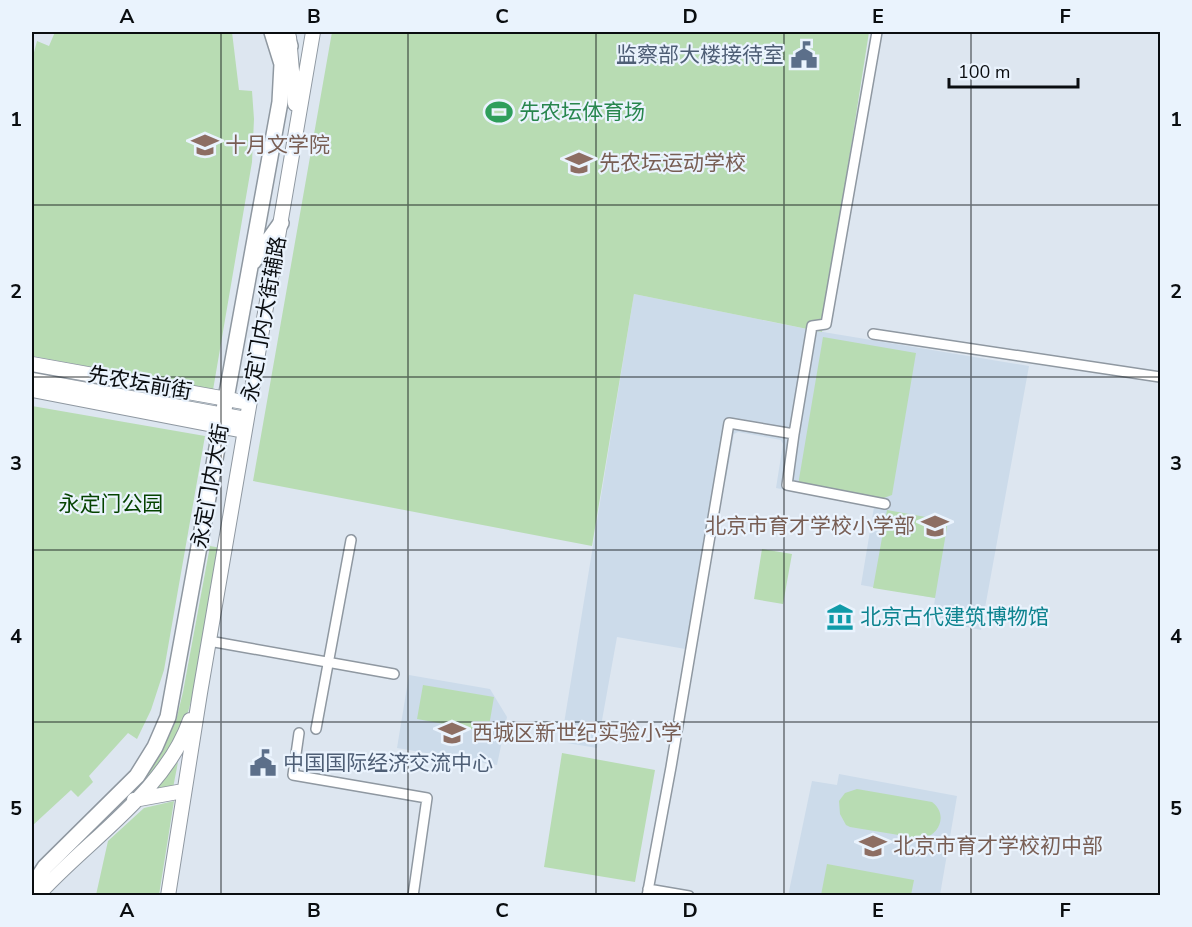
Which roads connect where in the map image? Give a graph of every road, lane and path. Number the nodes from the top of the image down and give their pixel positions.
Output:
1 (272, 32) edge
2 (313, 32) edge
3 (877, 32) edge
4 (288, 36) edge
5 (297, 123) junction
6 (281, 223) junction
7 (249, 266) junction
8 (873, 334) dead end
9 (32, 364) edge
10 (32, 373) edge
11 (1161, 377) edge
12 (32, 380) edge
13 (32, 390) edge
14 (224, 412) junction
15 (246, 416) junction
16 (794, 434) junction
17 (885, 504) dead end
18 (351, 540) dead end
19 (209, 641) junction
20 (327, 662) junction
21 (394, 674) dead end
22 (200, 693) junction
23 (316, 729) dead end
24 (299, 733) dead end
25 (183, 790) junction
26 (134, 800) junction
27 (97, 826) junction
28 (70, 852) junction
29 (648, 892) edge
30 (32, 896) edge
31 (37, 896) edge
32 (168, 896) edge
33 (413, 896) edge
34 (689, 896) edge

1 - 7 main road, 永定门内大街
2 - 5 street
3 - 16 street
4 - 5 street
5 - 6 street, 永定门内大街辅路
6 - 7 main road
6 - 15 street, 永定门内大街辅路
7 - 14 main road, 永定门内大街
8 - 11 street
9 - 14 street, 先农坛前街
10 - 14 street, 先农坛前街
12 - 14 street, 先农坛前街
13 - 14 street, 先农坛前街
14 - 15 street, 先农坛前街
14 - 15 street, 先农坛前街
14 - 27 main road, 永定门内大街
15 - 19 street, 永定门内大街辅路
16 - 17 street
16 - 29 street
18 - 20 street
19 - 20 street
19 - 22 street, 永定门内大街辅路
20 - 21 street
20 - 23 street
22 - 25 street
22 - 26 street
24 - 33 street
25 - 26 street
25 - 32 street
26 - 27 street
27 - 28 main road, 永定门内大街
28 - 30 main road, 永定门内大街
28 - 31 street
29 - 34 street

